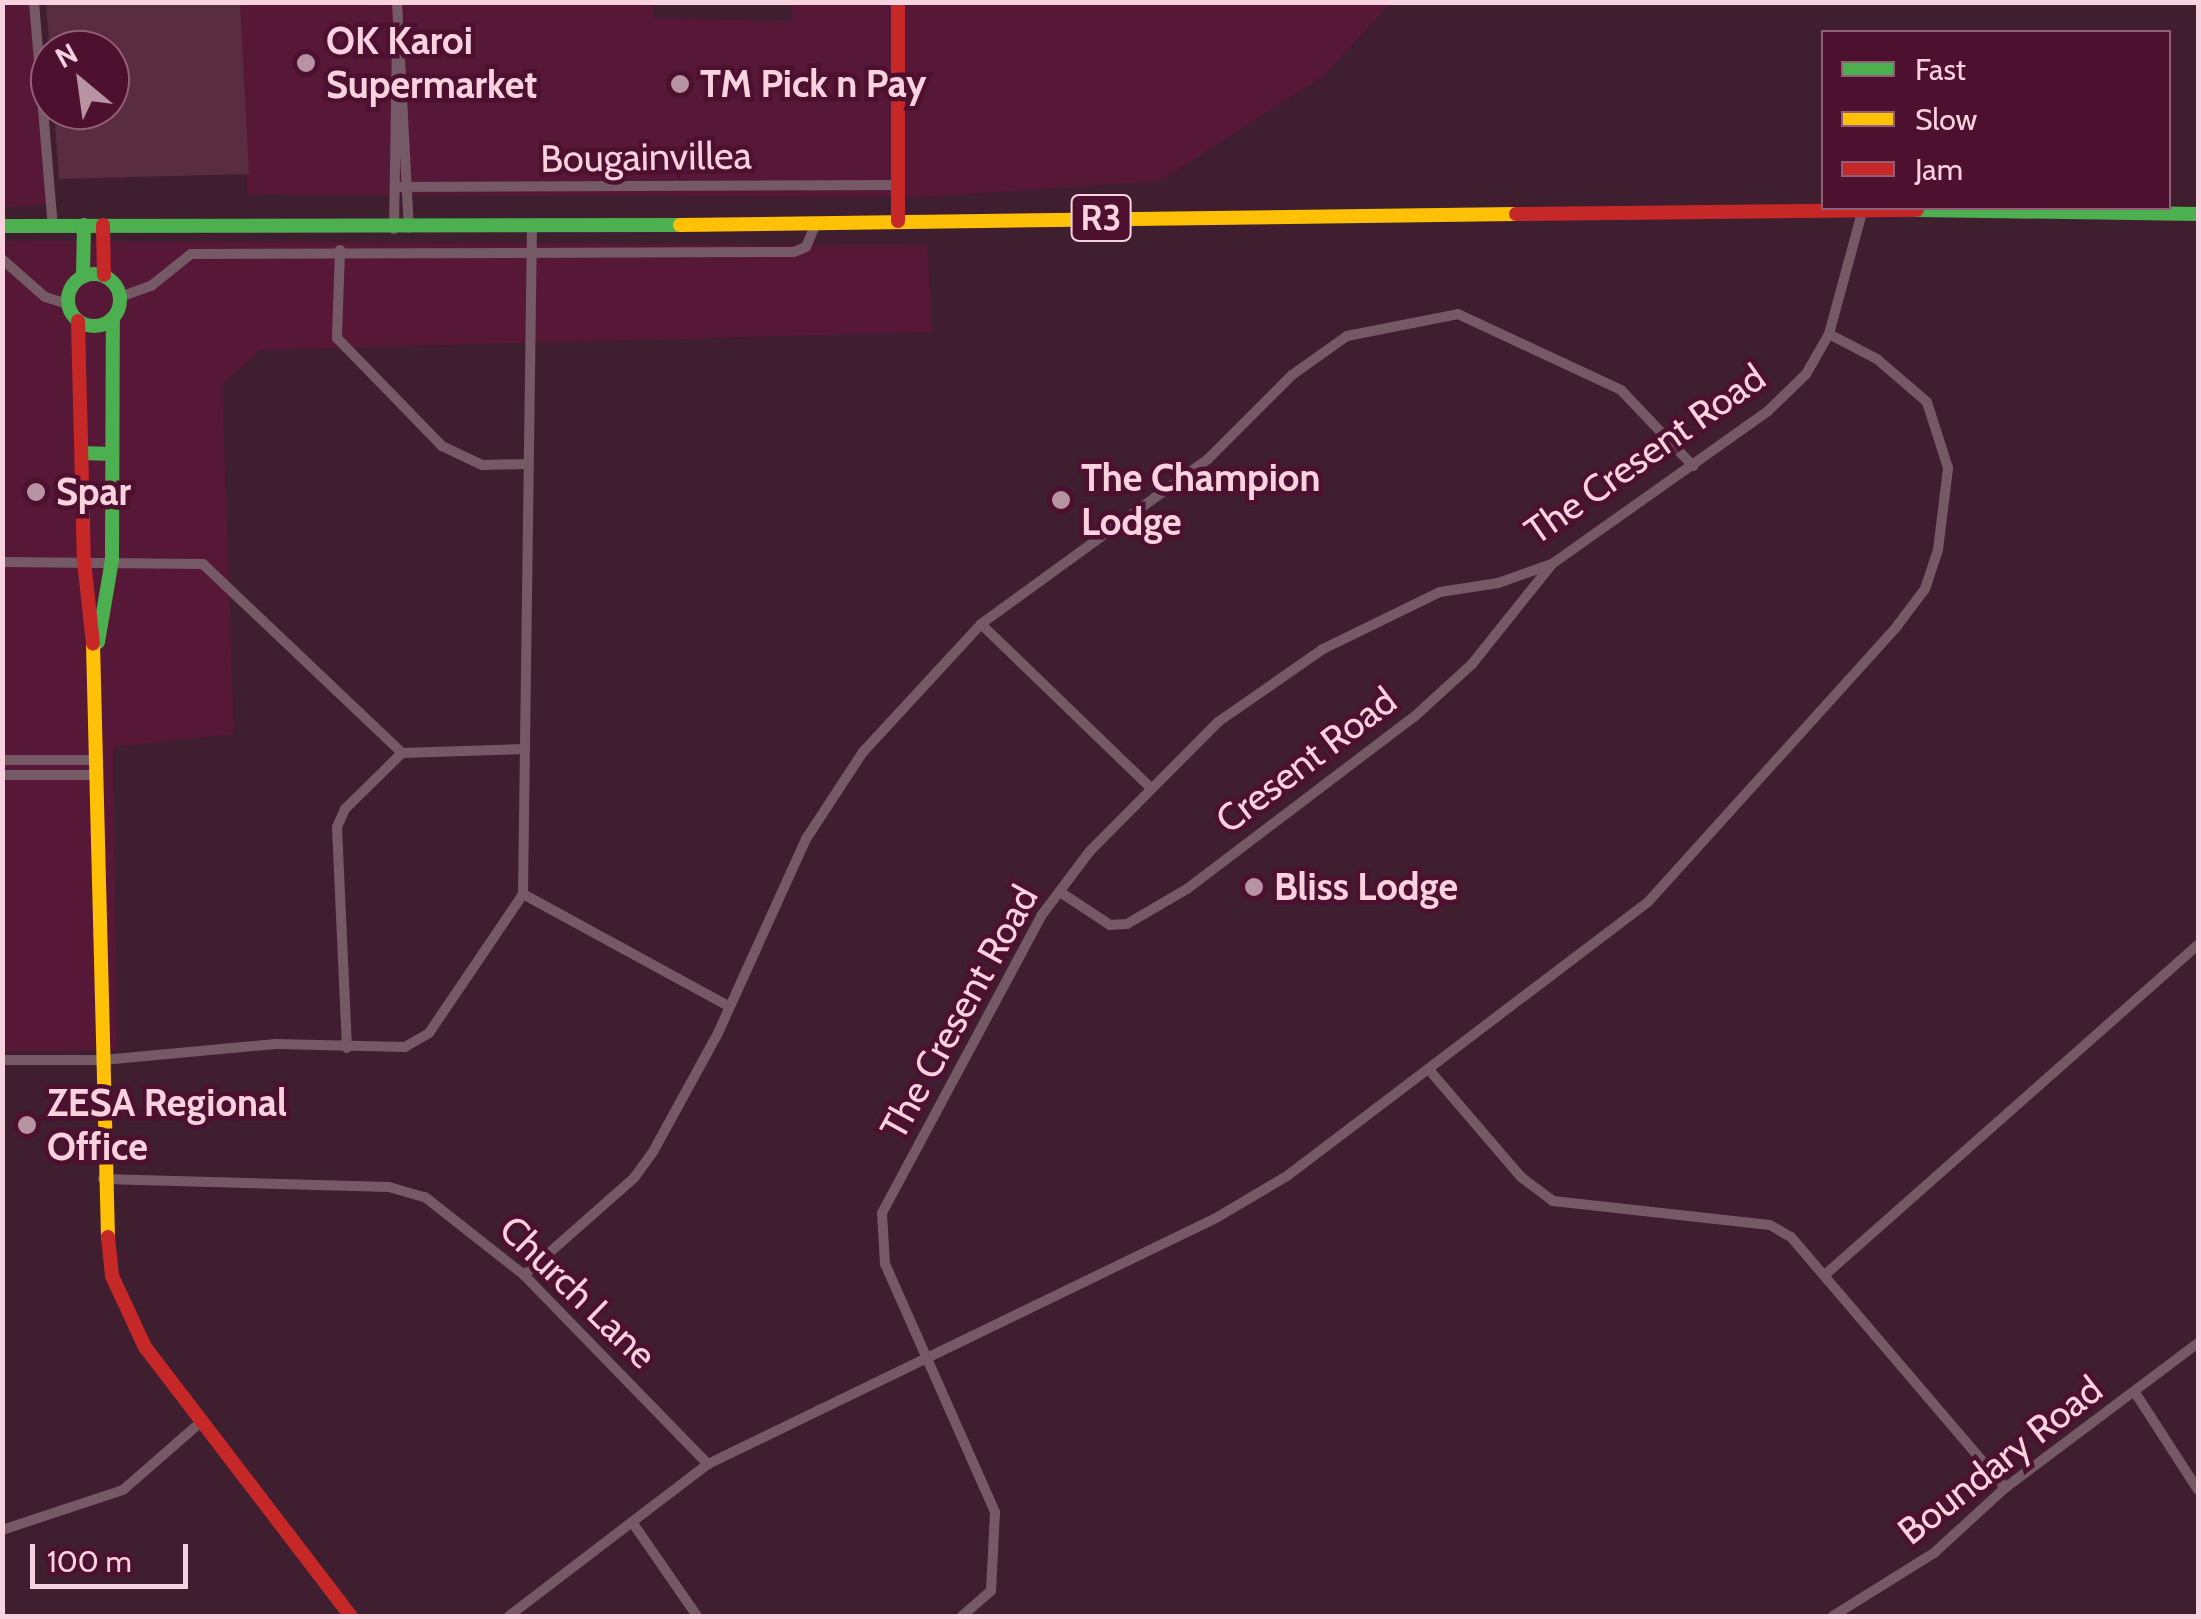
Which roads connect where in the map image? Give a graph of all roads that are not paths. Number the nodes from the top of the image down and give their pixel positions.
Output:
1 (34, 2) edge
2 (397, 2) edge
3 (898, 2) edge
4 (897, 184) junction
5 (401, 187) junction
6 (1821, 210) edge
7 (1863, 210) edge
8 (1930, 210) edge
9 (2198, 214) edge
10 (898, 221) junction
11 (816, 223) junction
12 (84, 225) junction
13 (103, 225) junction
14 (2, 226) edge
15 (53, 226) junction
16 (532, 226) junction
17 (402, 228) junction
18 (340, 250) junction
19 (531, 252) junction
20 (2, 259) edge
21 (104, 275) junction
22 (83, 276) junction
23 (120, 297) junction
24 (68, 304) junction
25 (112, 319) junction
26 (78, 321) junction
27 (1829, 334) junction
28 (82, 453) junction
29 (112, 454) junction
30 (527, 464) junction
31 (1693, 466) junction
32 (112, 560) junction
33 (84, 561) junction
34 (2, 562) edge
35 (1552, 564) junction
36 (981, 624) junction
37 (95, 659) junction
38 (525, 749) junction
39 (402, 753) junction
40 (2, 760) edge
41 (98, 768) junction
42 (2, 775) edge
43 (1151, 788) junction
44 (1060, 892) junction
45 (523, 894) junction
46 (2198, 945) edge
47 (727, 1004) junction
48 (348, 1048) junction
49 (2, 1060) edge
50 (103, 1060) junction
51 (1431, 1072) junction
52 (104, 1179) junction
53 (1827, 1274) junction
54 (524, 1275) junction
55 (2198, 1343) edge
56 (930, 1356) junction
57 (2136, 1394) junction
58 (201, 1422) junction
59 (708, 1464) junction
60 (2005, 1488) junction
61 (2198, 1490) edge
62 (632, 1522) junction
63 (2, 1530) edge
64 (350, 1616) edge
65 (509, 1616) edge
66 (697, 1616) edge
67 (962, 1616) edge
68 (1833, 1616) edge

1 - 15 street
2 - 5 street
3 - 4 main road
4 - 5 street, Bougainvillea
4 - 10 main road
5 - 17 street
6 - 10 main road, R3
7 - 27 street, The Cresent Road
8 - 9 main road, R3
10 - 11 main road, R3
11 - 16 main road, R3
11 - 19 street
12 - 13 main road, R3
12 - 15 main road, R3
12 - 22 main road
13 - 17 main road, R3
13 - 21 main road
14 - 15 main road, R3
16 - 17 main road, R3
16 - 19 street
18 - 19 street
18 - 23 street
18 - 30 street
19 - 30 street
20 - 24 street
21 - 22 main road
21 - 23 main road
22 - 24 main road
23 - 25 main road
24 - 26 main road
25 - 26 main road
25 - 29 main road
26 - 28 main road
27 - 31 street, The Cresent Road
27 - 51 street
28 - 29 main road
28 - 33 main road
29 - 32 main road
30 - 38 street
31 - 35 street, The Cresent Road
31 - 36 street
32 - 33 street
32 - 37 main road
32 - 39 street
33 - 34 street
33 - 37 main road
35 - 43 street, The Cresent Road
35 - 44 street, Cresent Road
36 - 43 street
36 - 47 street
37 - 41 main road
38 - 39 street
38 - 45 street
39 - 48 street
40 - 41 street
41 - 42 street
41 - 50 main road
43 - 44 street, The Cresent Road
44 - 56 street, The Cresent Road
45 - 47 street
45 - 48 street
46 - 53 street
47 - 54 street
48 - 50 street
49 - 50 street
50 - 52 main road
51 - 53 street
51 - 56 street
52 - 54 street, Church Lane
52 - 58 main road
53 - 60 street
54 - 59 street, Church Lane
55 - 57 street, Boundary Road
56 - 59 street
56 - 67 street, The Cresent Road
57 - 60 street, Boundary Road
57 - 61 street
58 - 63 street
58 - 64 main road
59 - 62 street
60 - 68 street, Boundary Road
62 - 65 street
62 - 66 street

